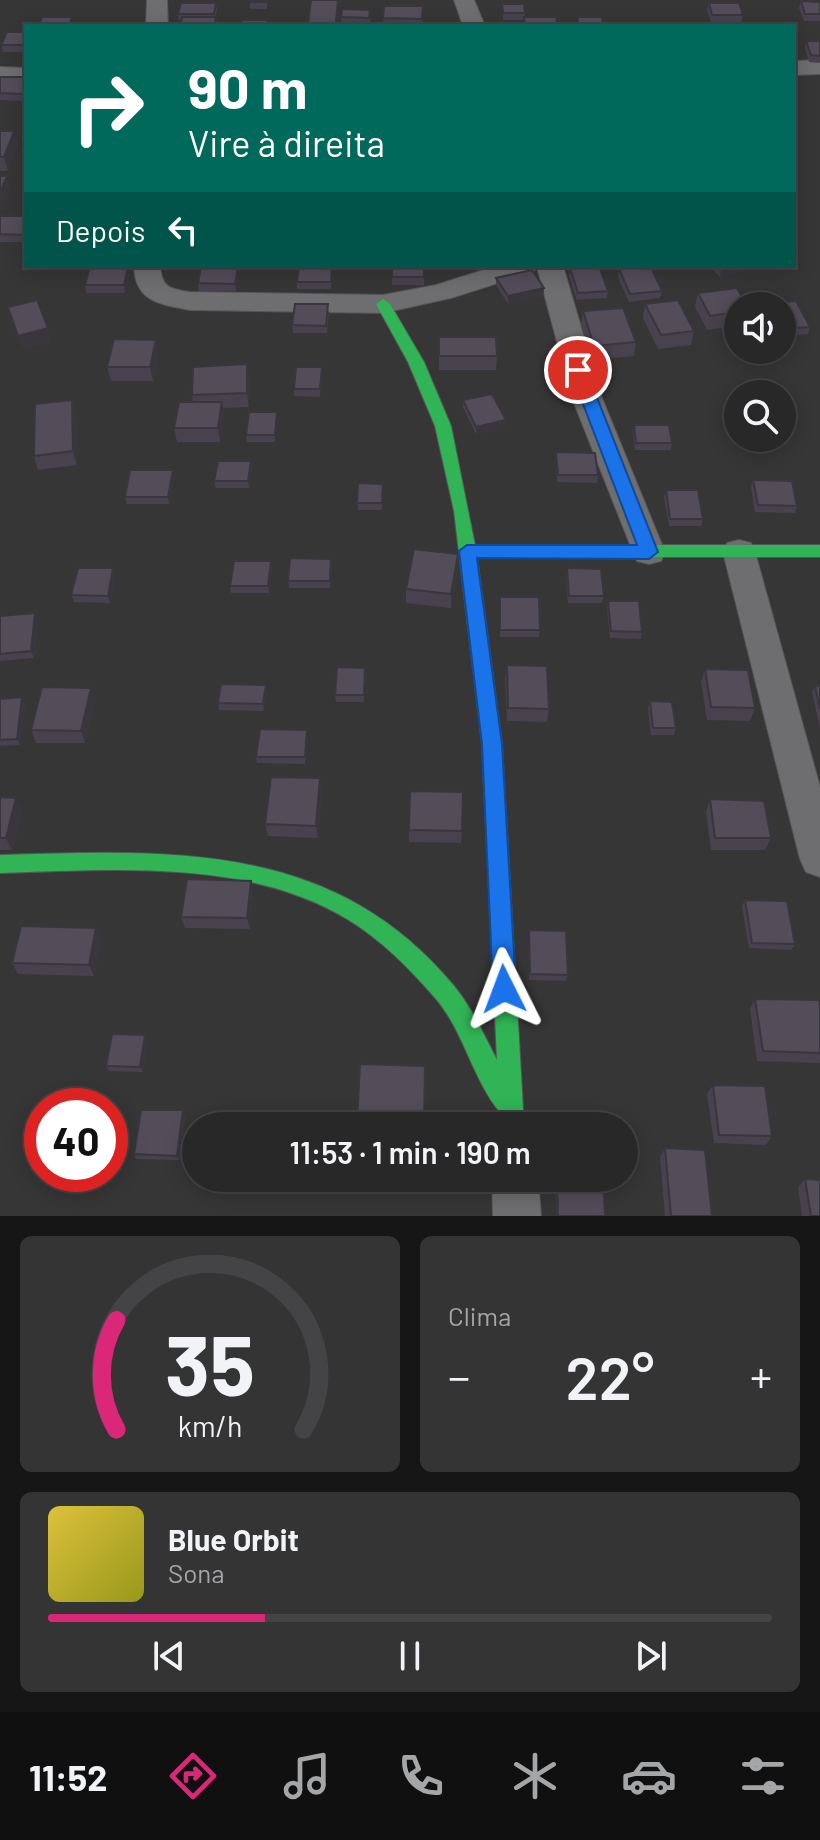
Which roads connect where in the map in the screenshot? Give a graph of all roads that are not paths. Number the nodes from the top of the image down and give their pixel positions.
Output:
1 (157, 0) edge
2 (464, 0) edge
3 (157, 24) edge
4 (473, 24) edge
5 (820, 67) edge
6 (796, 68) edge
7 (0, 74) edge
8 (24, 75) edge
9 (147, 268) edge
10 (518, 268) edge
11 (551, 268) edge
12 (383, 304) junction
13 (467, 551) junction
14 (820, 551) edge
15 (649, 552) junction
16 (739, 552) junction
17 (820, 859) edge
18 (0, 864) edge
19 (507, 1112) edge
20 (511, 1112) edge
21 (516, 1192) edge
22 (517, 1216) edge

1 - 3 street
2 - 4 street
5 - 6 street
7 - 8 street
9 - 12 street
10 - 12 street
11 - 15 street
12 - 13 street
13 - 15 street
13 - 20 street
14 - 16 street
15 - 16 street
16 - 17 street
18 - 19 street
21 - 22 street

